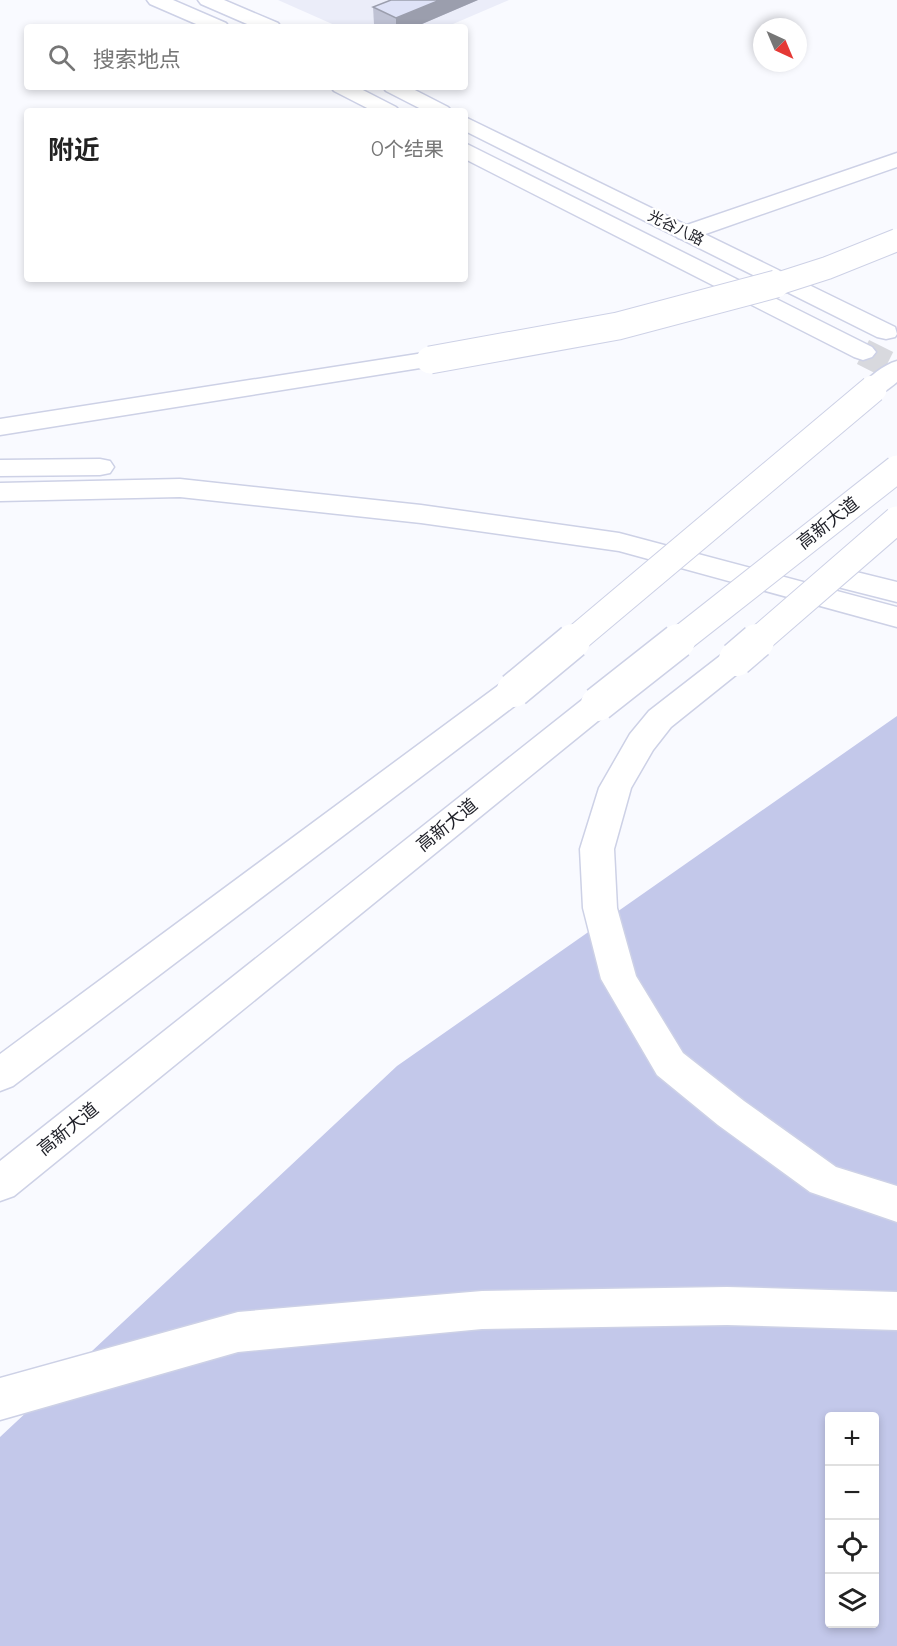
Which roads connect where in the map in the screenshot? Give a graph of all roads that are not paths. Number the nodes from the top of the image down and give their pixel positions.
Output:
1 (157, 0) edge
2 (208, 0) edge
3 (212, 24) edge
4 (264, 24) edge
5 (347, 90) edge
6 (399, 90) edge
7 (383, 108) edge
8 (435, 108) edge
9 (468, 124) edge
10 (468, 152) edge
11 (897, 160) edge
12 (686, 233) junction
13 (897, 240) edge
14 (886, 332) tunnel mouth
15 (863, 352) tunnel mouth
16 (897, 369) edge
17 (0, 427) edge
18 (0, 468) edge
19 (897, 470) edge
20 (0, 492) edge
21 (897, 520) edge
22 (897, 592) edge
23 (897, 617) edge
24 (0, 1075) edge
25 (0, 1184) edge
26 (897, 1204) edge
27 (897, 1311) edge
28 (0, 1399) edge

1 - 3 main road
2 - 4 main road
5 - 7 main road
6 - 8 main road
9 - 12 main road, 光谷八路
10 - 15 main road, 光谷八路
11 - 12 main road
12 - 14 main road, 光谷八路
13 - 17 main road, bridge
16 - 24 main road, bridge
18 - 22 main road
19 - 25 main road, 高新大道, bridge
20 - 23 main road
21 - 26 main road, bridge
27 - 28 main road

